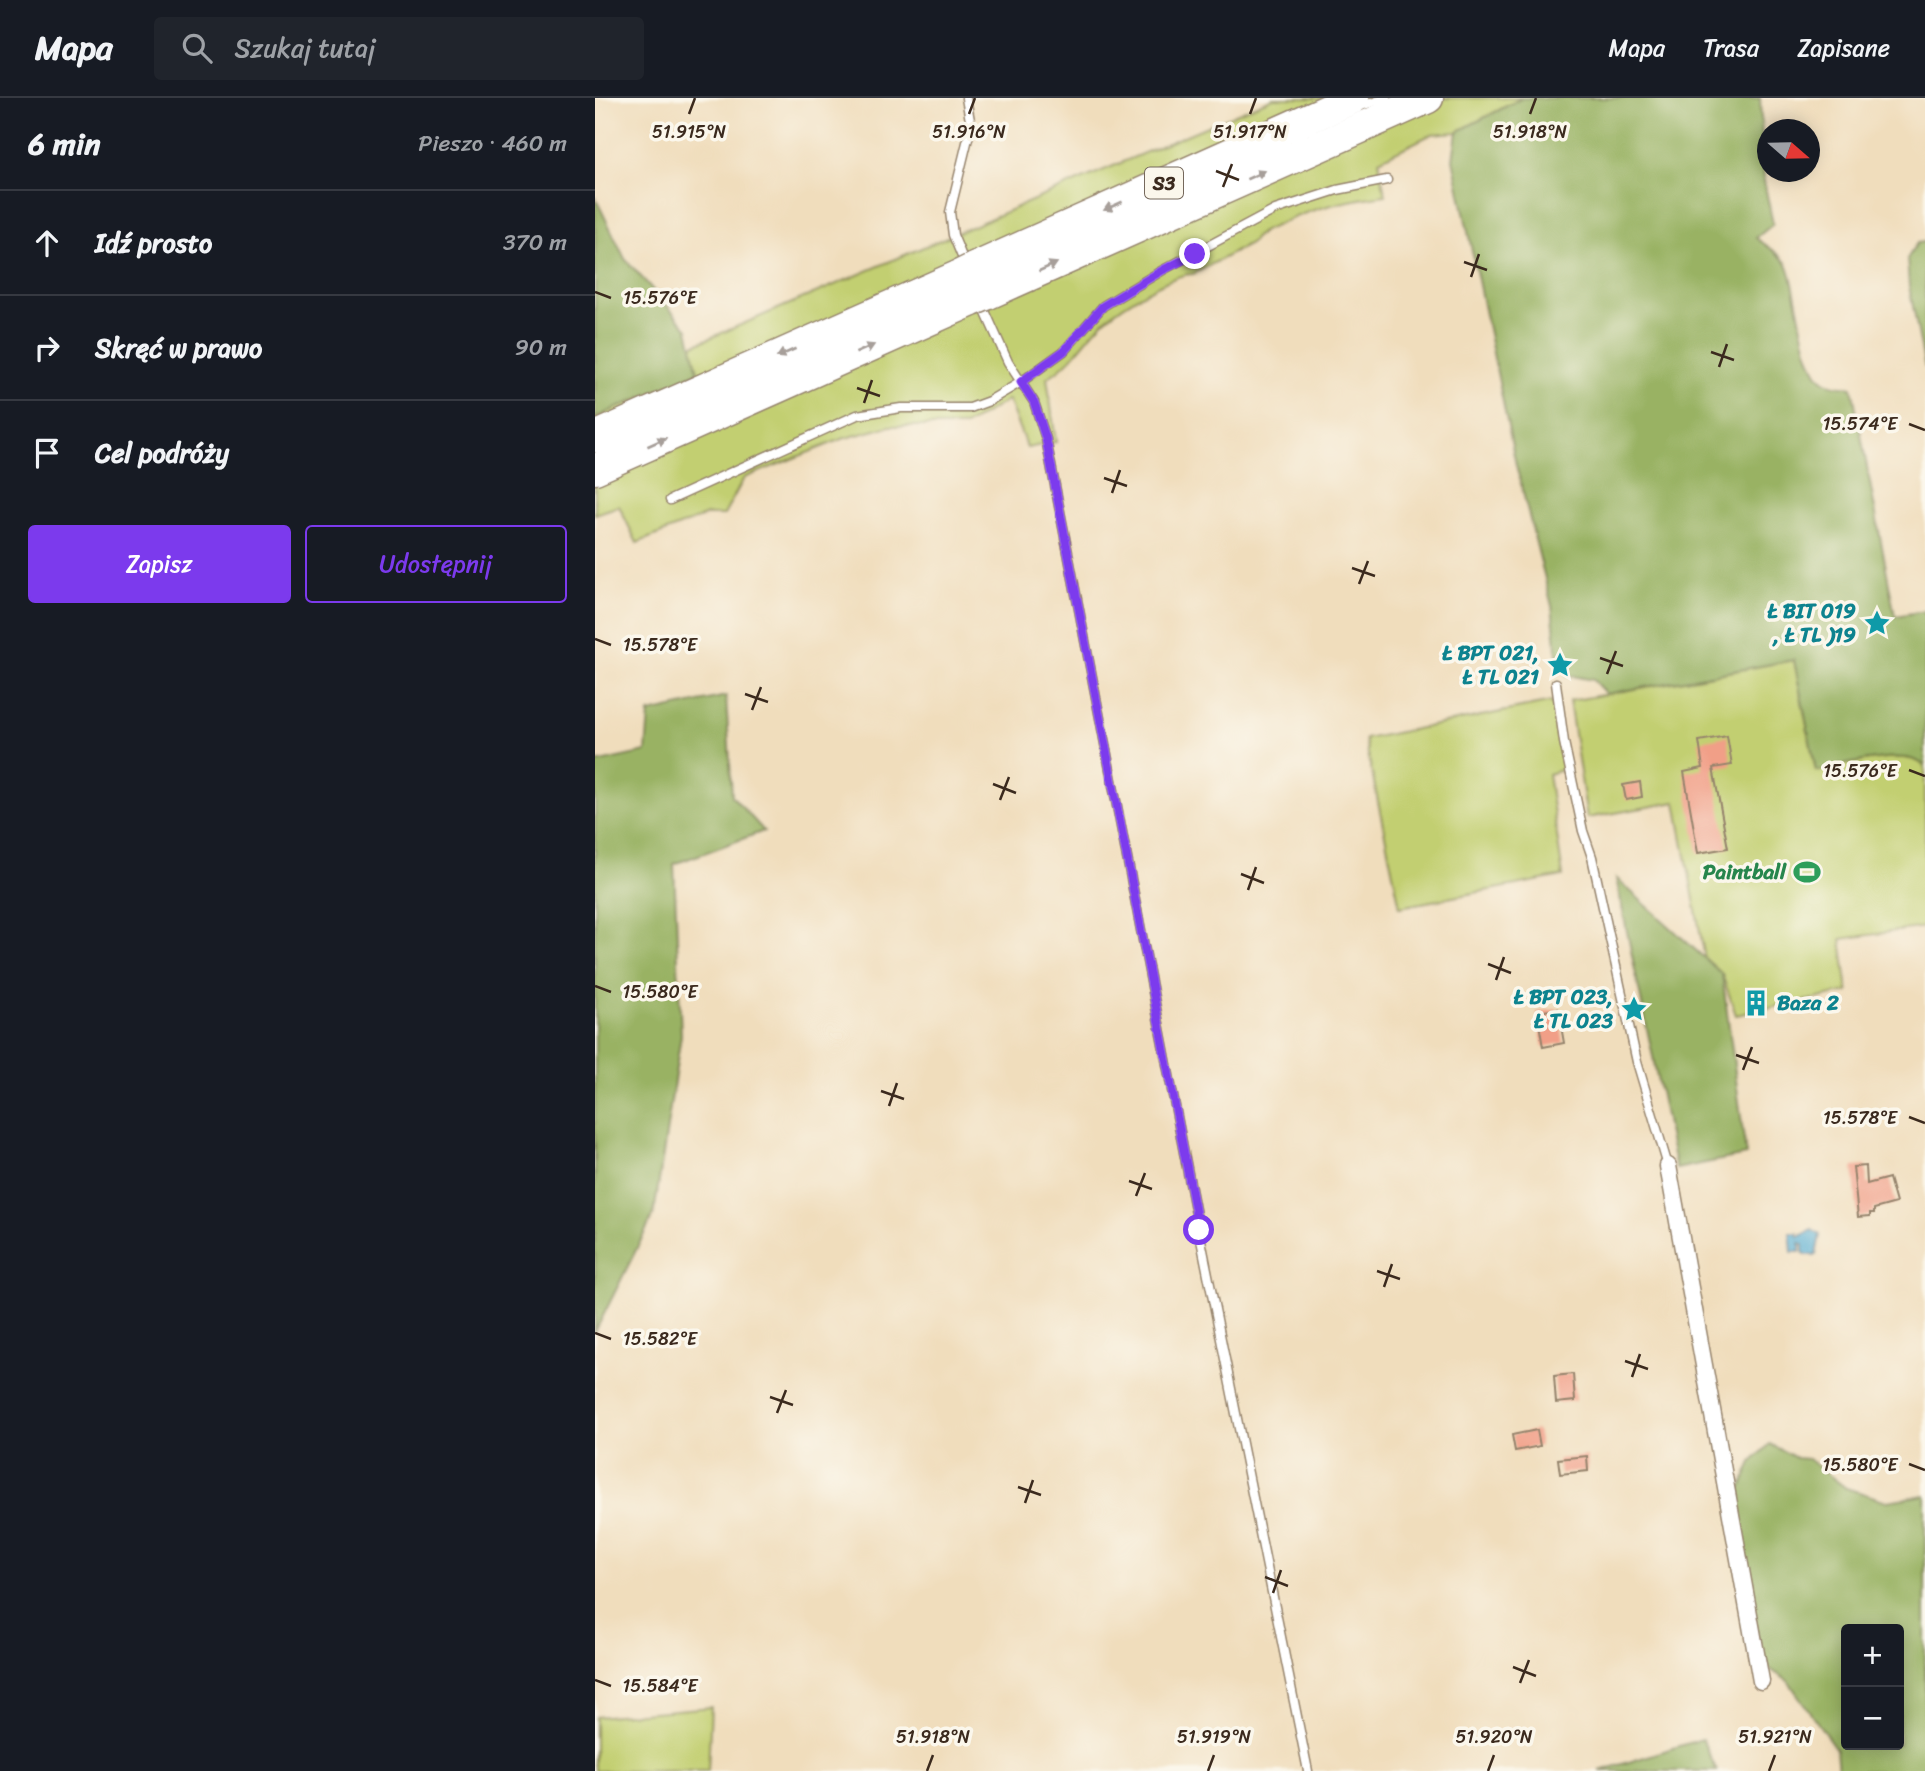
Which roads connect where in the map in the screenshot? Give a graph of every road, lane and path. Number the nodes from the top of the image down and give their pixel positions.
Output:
1 (966, 98) edge
2 (1355, 98) edge
3 (1386, 98) edge
4 (1395, 98) edge
5 (1428, 98) edge
6 (1277, 132) junction
7 (1291, 159) junction
8 (1387, 180) dead end
9 (972, 283) junction
10 (1021, 382) junction
11 (595, 437) edge
12 (595, 470) edge
13 (670, 500) dead end
14 (1556, 683) dead end
15 (1668, 1166) joint
16 (1761, 1681) dead end
17 (1308, 1771) edge

1 - 9 lane
2 - 6 highway, S3
3 - 6 lane
4 - 7 lane
5 - 7 highway, S3
6 -> 9 highway, S3
9 -> 7 highway, S3
8 - 10 lane
9 - 10 lane
9 -> 11 highway, S3
12 -> 9 highway, S3
10 - 13 lane
10 - 17 lane
14 - 15 lane
15 - 16 street

